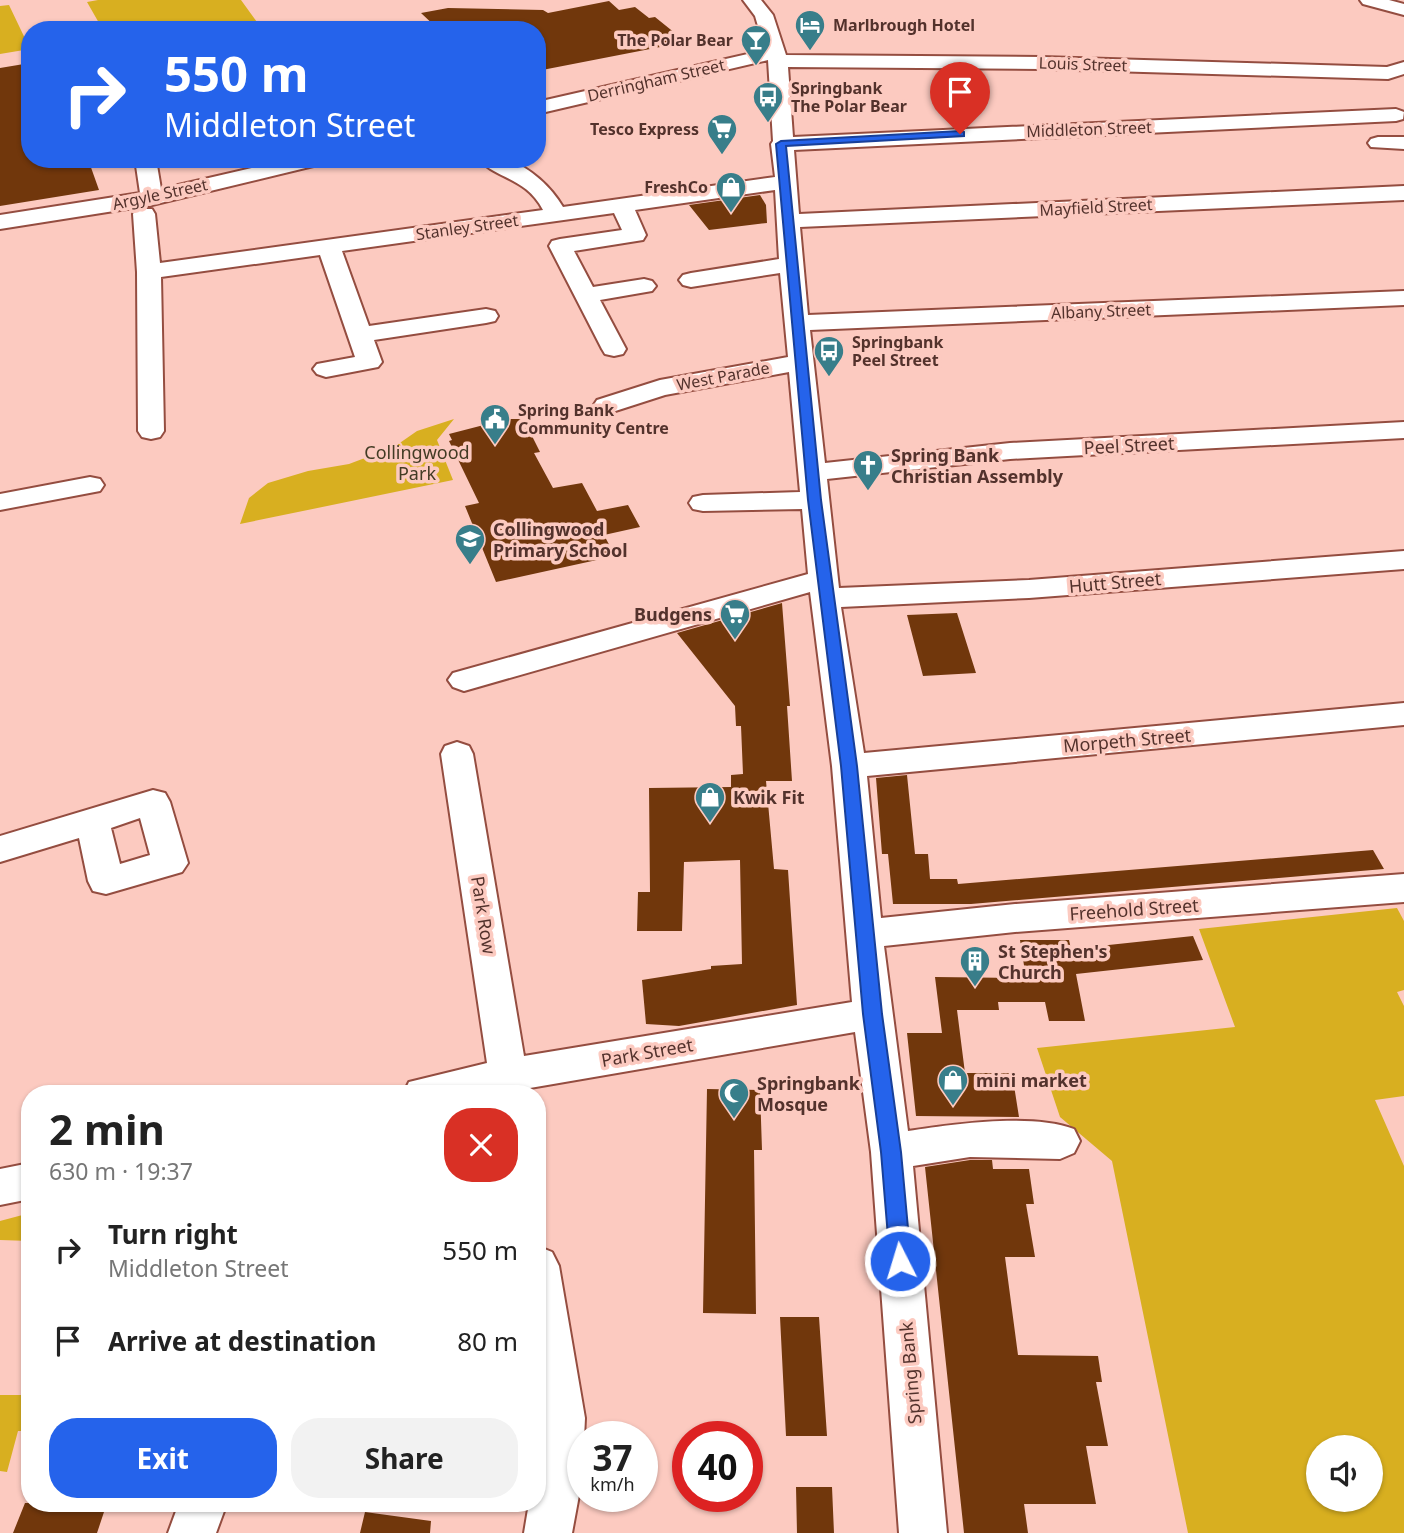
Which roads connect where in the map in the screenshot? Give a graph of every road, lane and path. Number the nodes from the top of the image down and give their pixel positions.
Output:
1 (1369, 0) edge
2 (755, 2) edge
3 (1404, 10) edge
4 (776, 57) junction
5 (1396, 70) edge
6 (546, 106) edge
7 (1404, 142) edge
8 (1378, 143) dead end
9 (781, 144) junction
10 (146, 168) edge
11 (286, 168) edge
12 (507, 168) edge
13 (785, 182) junction
14 (1404, 193) edge
15 (622, 205) junction
16 (148, 206) junction
17 (556, 214) junction
18 (788, 221) junction
19 (0, 222) edge
20 (329, 247) junction
21 (791, 264) junction
22 (149, 272) junction
23 (691, 280) dead end
24 (644, 286) dead end
25 (585, 295) junction
26 (1404, 298) edge
27 (486, 316) dead end
28 (798, 323) junction
29 (361, 335) junction
30 (614, 349) dead end
31 (801, 362) junction
32 (326, 369) dead end
33 (606, 406) dead end
34 (1404, 430) edge
35 (151, 431) dead end
36 (813, 472) junction
37 (90, 485) dead end
38 (815, 500) junction
39 (0, 502) edge
40 (703, 503) dead end
41 (1404, 561) edge
42 (825, 590) junction
43 (464, 680) dead end
44 (1404, 713) edge
45 (457, 754) dead end
46 (849, 766) junction
47 (92, 821) dead end
48 (0, 849) edge
49 (1404, 888) edge
50 (865, 934) junction
51 (872, 1014) junction
52 (509, 1085) edge
53 (1060, 1141) dead end
54 (891, 1152) junction
55 (21, 1183) edge
56 (0, 1187) edge
57 (546, 1321) edge
58 (200, 1512) edge
59 (192, 1533) edge
60 (548, 1533) edge
61 (923, 1533) edge

1 - 3 street
2 - 4 street, Spring Bank
4 - 5 street, Louis Street
4 - 6 street, Derringham Street
4 - 9 street, Spring Bank
7 - 8 street
7 - 9 street, Middleton Street
9 - 13 street, Spring Bank
10 - 16 street
11 - 16 street, Argyle Street
12 - 17 street
13 - 15 street, Stanley Street
13 - 18 street, Spring Bank
14 - 18 street, Mayfield Street
15 - 17 street, Stanley Street
15 - 25 street
16 - 19 street, Argyle Street
16 - 22 street
17 - 20 street, Stanley Street
18 - 21 street, Spring Bank
20 - 22 street, Stanley Street
20 - 29 street
21 - 23 street
21 - 28 street, Spring Bank
22 - 35 street
24 - 25 street
25 - 30 street
26 - 28 street, Albany Street
27 - 29 street
28 - 31 street, Spring Bank
29 - 32 street
31 - 33 street, West Parade
31 - 36 street, Spring Bank
34 - 36 street, Peel Street
36 - 38 street, Spring Bank
37 - 39 street
38 - 40 street
38 - 42 street, Spring Bank
41 - 42 street, Hutt Street
42 - 43 street, Hutt Street
42 - 46 street, Spring Bank
44 - 46 street, Morpeth Street
45 - 52 street, Park Row
46 - 50 street, Spring Bank
47 - 48 street
49 - 50 street, Freehold Street
50 - 51 street, Spring Bank
51 - 52 street, Park Street
51 - 54 street, Spring Bank
53 - 54 street
54 - 61 street, Spring Bank
55 - 56 street
57 - 60 street
58 - 59 street

